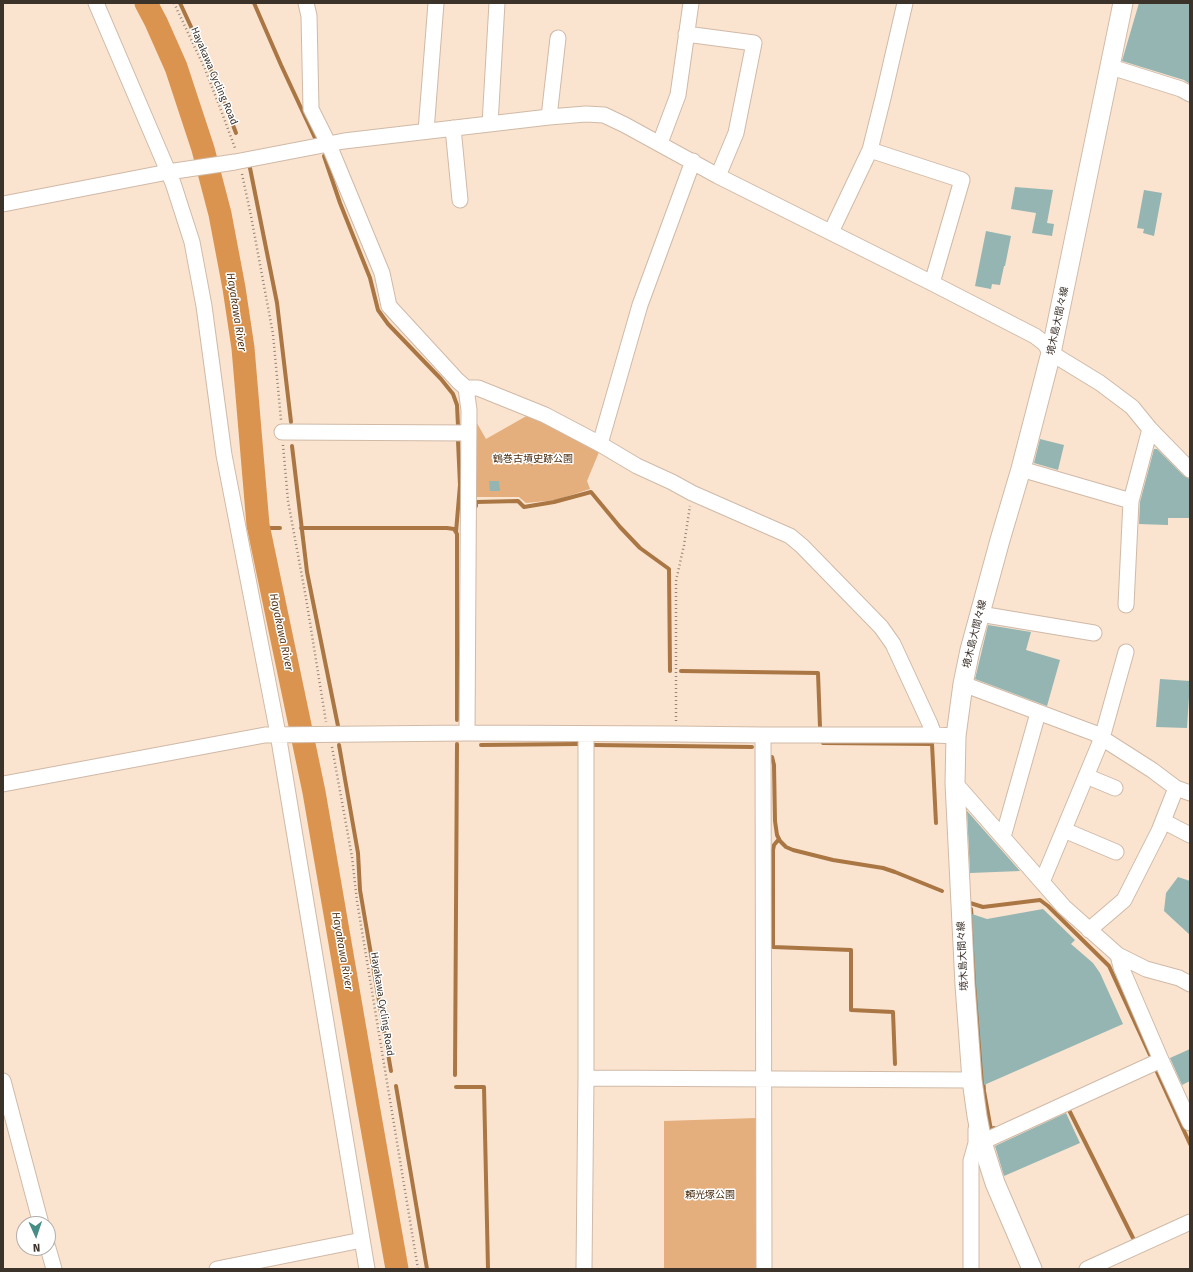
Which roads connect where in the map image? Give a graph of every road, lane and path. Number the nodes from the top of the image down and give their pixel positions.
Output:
1 (96, 3) edge
2 (174, 3) edge
3 (306, 3) edge
4 (436, 3) edge
5 (497, 3) edge
6 (691, 3) edge
7 (905, 3) edge
8 (1123, 3) edge
9 (686, 34) junction
10 (558, 38) dead end
11 (1111, 67) junction
12 (1190, 94) edge
13 (549, 117) junction
14 (490, 124) junction
15 (453, 128) junction
16 (426, 132) junction
17 (660, 143) junction
18 (328, 145) junction
19 (870, 150) junction
20 (235, 155) junction
21 (693, 161) junction
22 (173, 172) junction
23 (718, 176) junction
24 (460, 200) dead end
25 (3, 204) edge
26 (831, 232) junction
27 (932, 283) junction
28 (1051, 353) junction
29 (466, 388) junction
30 (1150, 429) junction
31 (282, 432) dead end
32 (469, 433) junction
33 (600, 444) junction
34 (513, 457) dead end
35 (534, 464) dead end
36 (1021, 469) junction
37 (1190, 470) edge
38 (692, 493) junction
39 (1131, 501) junction
40 (1126, 606) dead end
41 (980, 614) junction
42 (1094, 633) dead end
43 (1126, 652) dead end
44 (963, 684) junction
45 (1038, 713) junction
46 (467, 733) junction
47 (586, 734) junction
48 (676, 734) junction
49 (281, 735) junction
50 (764, 735) junction
51 (934, 735) junction
52 (956, 736) junction
53 (328, 737) junction
54 (1102, 738) junction
55 (1086, 776) junction
56 (955, 782) junction
57 (3, 784) edge
58 (1115, 788) dead end
59 (1183, 791) edge
60 (1163, 821) junction
61 (1064, 830) junction
62 (1190, 836) edge
63 (1003, 838) junction
64 (1116, 852) dead end
65 (1042, 882) junction
66 (1088, 930) junction
67 (1118, 955) junction
68 (1190, 984) edge
69 (1161, 1060) junction
70 (586, 1078) junction
71 (763, 1078) junction
72 (972, 1080) junction
73 (3, 1081) edge
74 (977, 1116) junction
75 (1190, 1122) edge
76 (982, 1142) junction
77 (39, 1216) edge
78 (1190, 1222) edge
79 (362, 1240) junction
80 (50, 1256) edge
81 (54, 1269) edge
82 (217, 1269) edge
83 (367, 1269) edge
84 (418, 1269) edge
85 (584, 1269) edge
86 (764, 1269) edge
87 (971, 1269) edge
88 (1032, 1269) edge
89 (1087, 1269) edge

1 - 22 street
2 - 20 path, Hayakawa Cycling Road
3 - 18 street
4 - 16 street
5 - 14 street
6 - 9 street
7 - 19 street
8 - 11 main road, 境木島大間々線
9 - 17 street
9 - 23 street
10 - 13 street
11 - 12 street
11 - 28 main road, 境木島大間々線
13 - 14 street
13 - 17 street
14 - 15 street
15 - 16 street
15 - 24 street
16 - 18 street
17 - 21 street
18 - 20 street
18 - 29 street
19 - 26 street
19 - 27 street
20 - 22 street
21 - 23 street
21 - 33 street
22 - 25 street
22 - 49 street
23 - 26 street
26 - 27 street
27 - 28 street
28 - 30 street
28 - 36 main road, 境木島大間々線
29 - 32 street
29 - 33 street
30 - 37 street
30 - 39 street
31 - 32 street
32 - 46 street
33 - 38 street
34 - 35 path
36 - 39 street
36 - 41 main road, 境木島大間々線
38 - 48 path
38 - 51 street
39 - 40 street
41 - 42 street
41 - 44 main road, 境木島大間々線
43 - 54 street
44 - 45 street
44 - 52 main road, 境木島大間々線
45 - 54 street
45 - 63 street
46 - 47 street
46 - 53 street
47 - 48 street
47 - 70 street
48 - 50 street
49 - 53 street
49 - 57 street
49 - 79 street
50 - 51 street
50 - 71 street
51 - 52 street
52 - 56 main road, 境木島大間々線
53 - 84 path, Hayakawa Cycling Road
54 - 55 street
54 - 59 street
55 - 58 street
55 - 61 street
56 - 63 street
56 - 72 main road, 境木島大間々線
59 - 60 street
60 - 62 street
60 - 66 street
61 - 64 street
61 - 65 street
63 - 65 street
65 - 66 street
66 - 67 street
67 - 68 street
67 - 69 street
69 - 75 street
69 - 76 street
70 - 71 street
70 - 85 street
71 - 72 street
71 - 86 street
72 - 74 main road, 境木島大間々線
73 - 77 street
74 - 76 main road, 境木島大間々線
74 - 87 street
76 - 88 main road, 境木島大間々線
78 - 89 street
79 - 82 street
79 - 83 street
80 - 81 street

